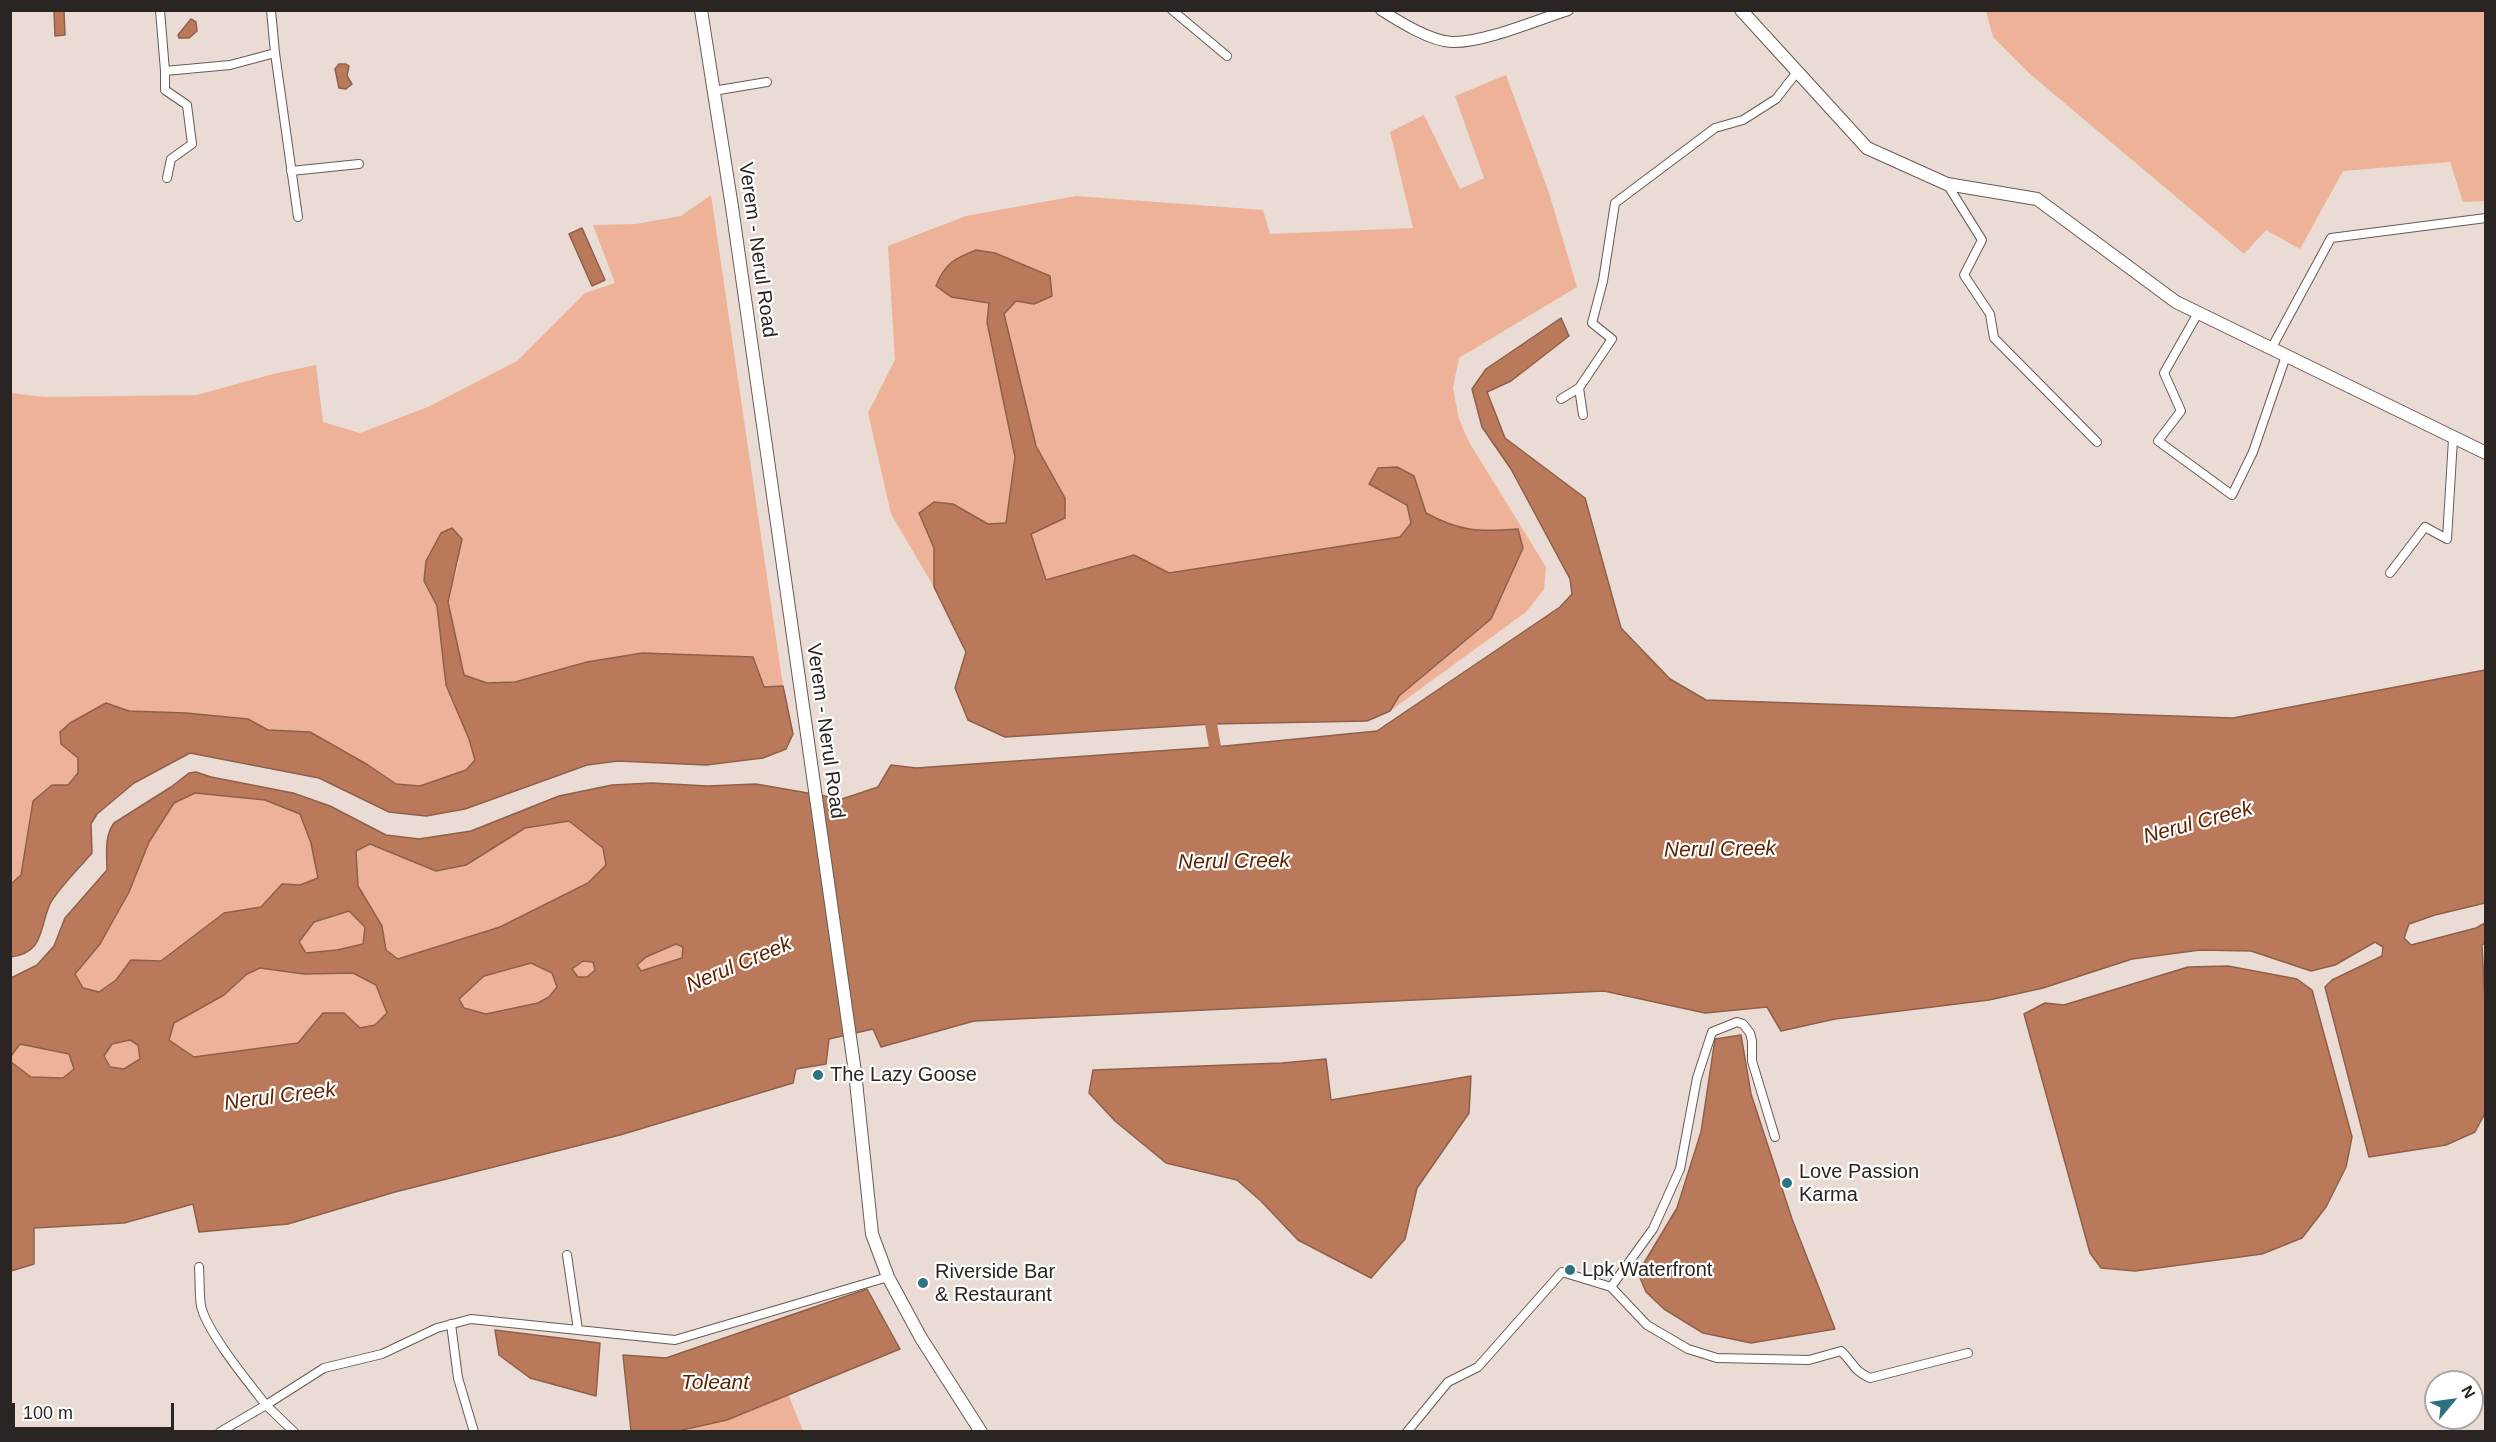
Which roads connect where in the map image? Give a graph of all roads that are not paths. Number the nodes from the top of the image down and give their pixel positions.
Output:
1 (160, 10) edge
2 (271, 10) edge
3 (701, 10) edge
4 (1172, 10) edge
5 (1381, 10) edge
6 (1568, 10) edge
7 (1742, 10) edge
8 (275, 53) junction
9 (1227, 56) dead end
10 (165, 71) junction
11 (1797, 72) junction
12 (767, 82) dead end
13 (713, 91) junction
14 (359, 164) dead end
15 (291, 171) junction
16 (167, 177) dead end
17 (1947, 184) junction
18 (298, 217) dead end
19 (2486, 218) edge
20 (2198, 313) junction
21 (2271, 349) junction
22 (2286, 356) junction
23 (1579, 388) junction
24 (1561, 399) dead end
25 (1582, 415) dead end
26 (2453, 439) junction
27 (2097, 442) dead end
28 (2486, 453) edge
29 (2390, 573) dead end
30 (1775, 1137) dead end
31 (567, 1255) dead end
32 (199, 1268) dead end
33 (888, 1277) junction
34 (1611, 1287) junction
35 (451, 1324) junction
36 (578, 1330) junction
37 (1968, 1353) dead end
38 (266, 1405) junction
39 (220, 1431) edge
40 (294, 1431) edge
41 (474, 1431) edge
42 (981, 1431) edge
43 (1407, 1431) edge

1 - 10 street
2 - 8 street
3 - 13 main road, Verem - Nerul Road
4 - 9 street
5 - 6 street
7 - 11 main road
8 - 10 street
8 - 15 street
10 - 16 street
11 - 17 main road
11 - 23 street
12 - 13 street
13 - 33 main road, Verem - Nerul Road
14 - 15 street
15 - 18 street
17 - 20 main road
17 - 27 street
19 - 21 street
20 - 21 main road
20 - 22 street
21 - 22 main road
22 - 26 main road
23 - 24 street
23 - 25 street
26 - 28 main road
26 - 29 street
30 - 34 street
31 - 36 street
32 - 38 street
33 - 36 street
33 - 42 main road, Verem - Nerul Road
34 - 37 street
34 - 43 street
35 - 36 street
35 - 38 street
35 - 41 street
38 - 39 street
38 - 40 street

